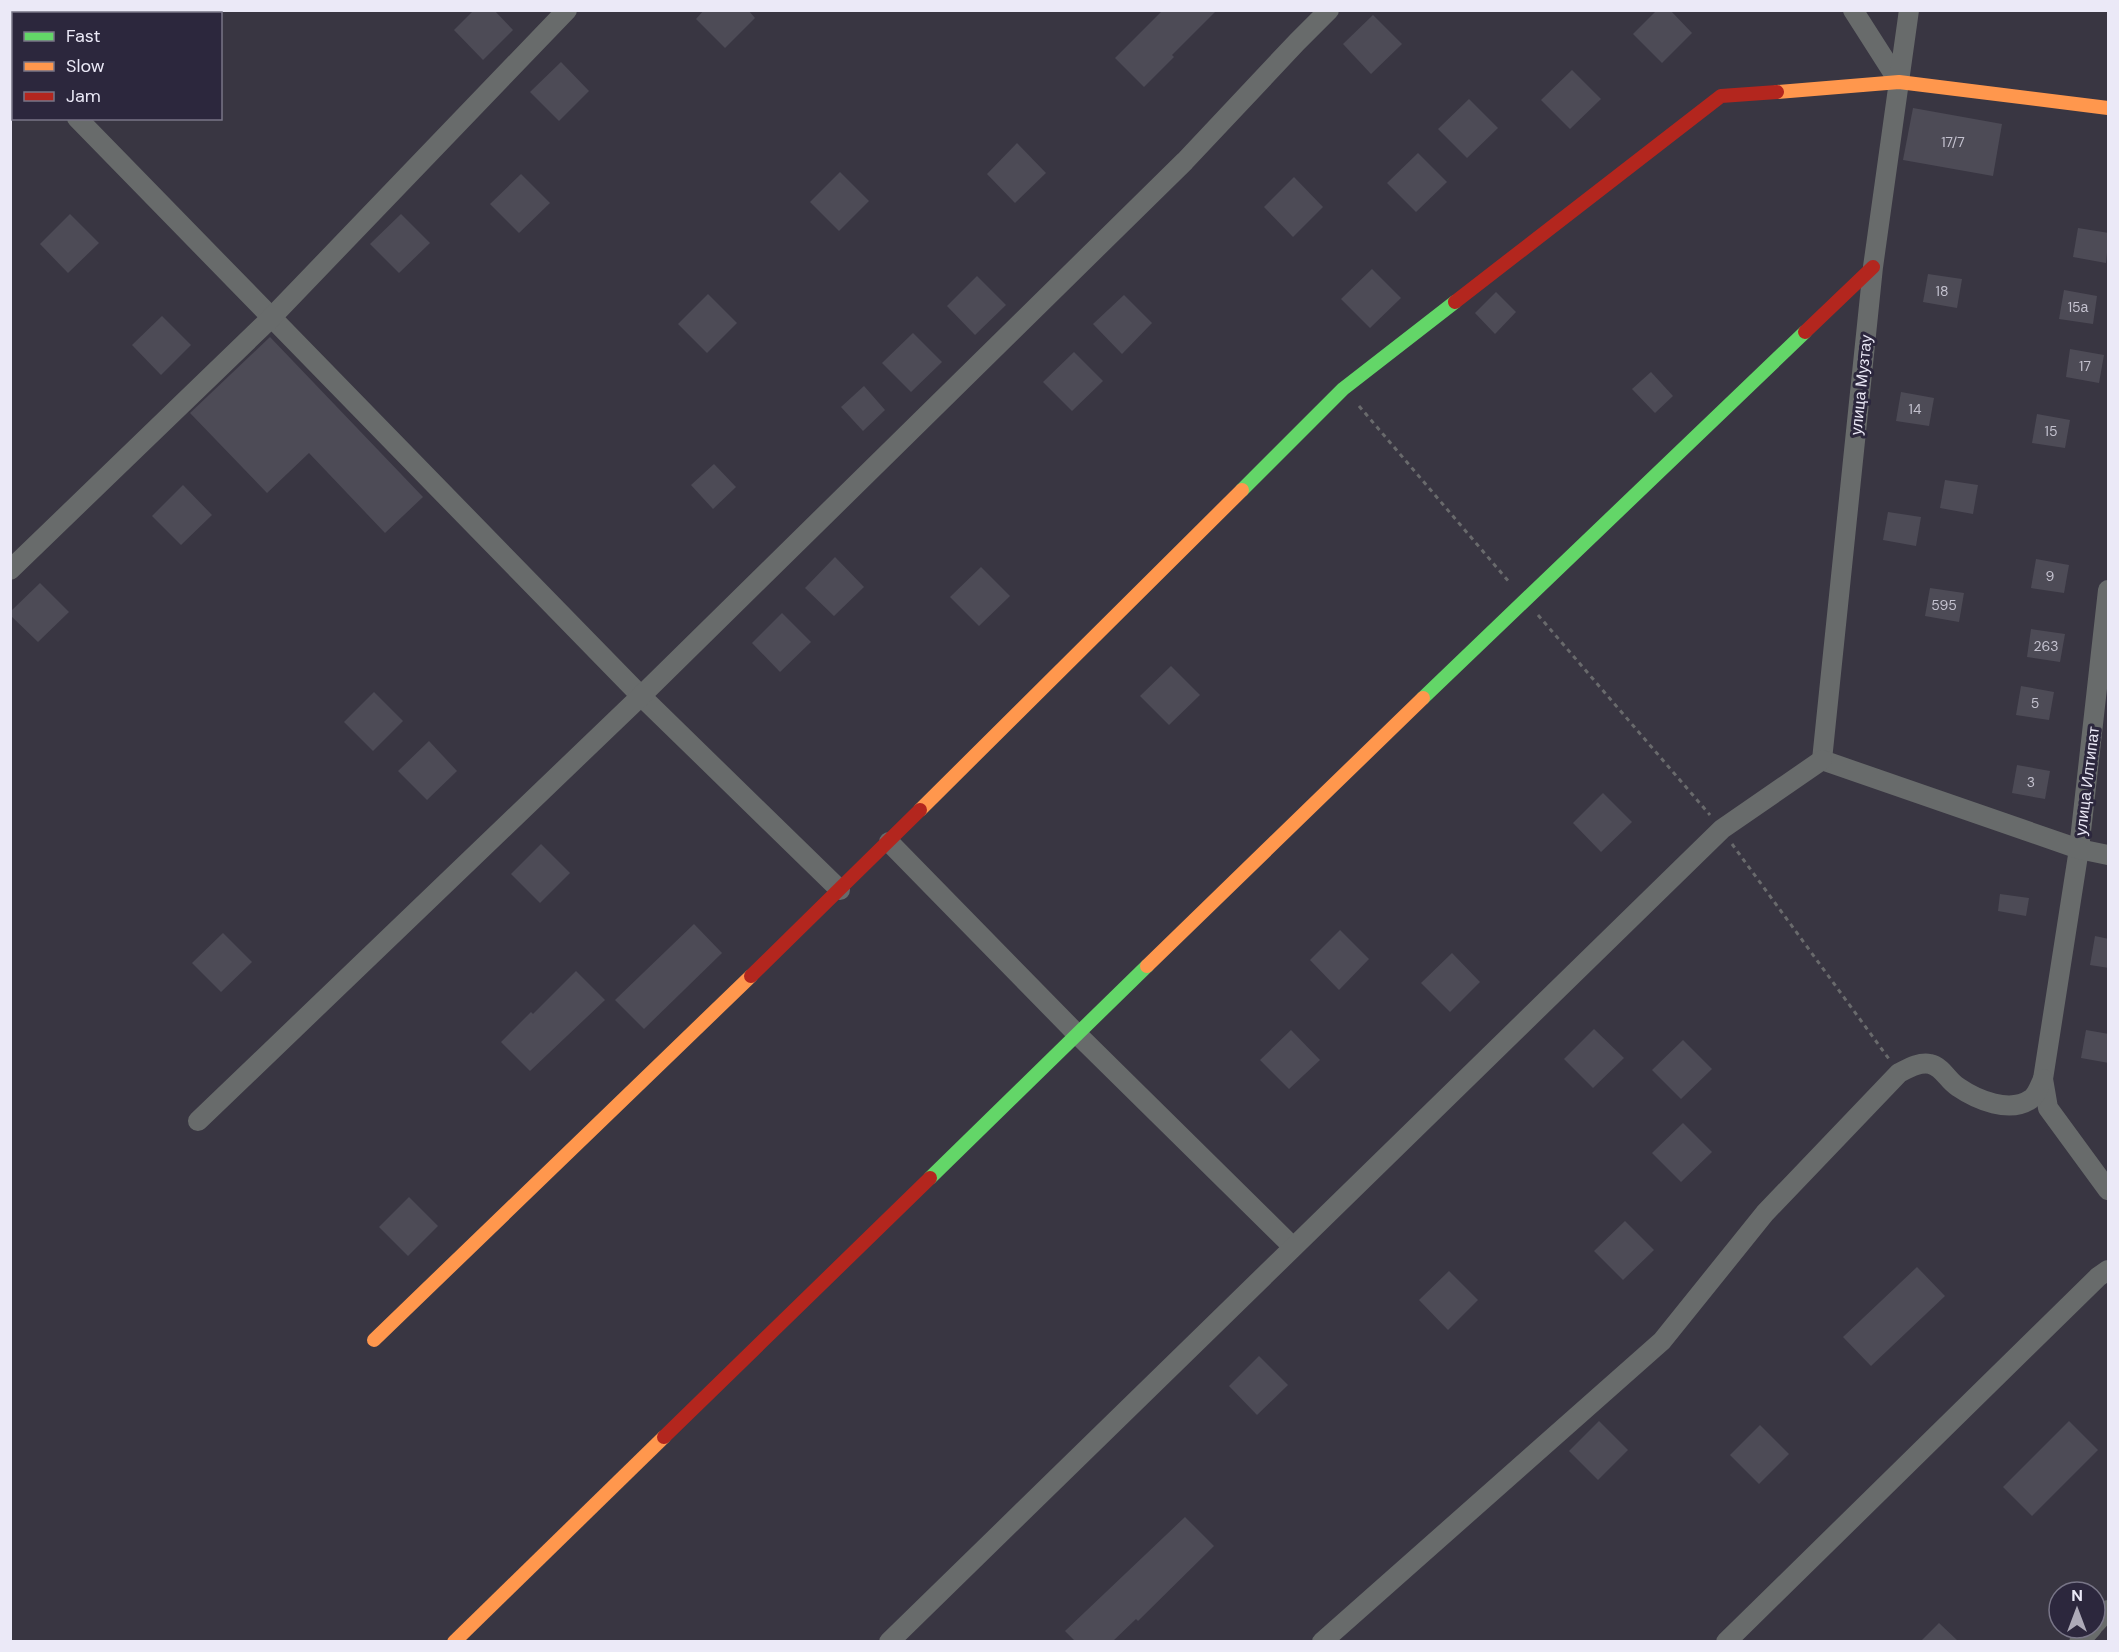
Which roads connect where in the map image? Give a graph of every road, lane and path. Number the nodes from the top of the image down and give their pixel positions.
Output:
1 (567, 10) edge
2 (1329, 10) edge
3 (1854, 10) edge
4 (1909, 10) edge
5 (1899, 82) junction
6 (2109, 108) edge
7 (79, 120) edge
8 (1873, 267) junction
9 (270, 319) junction
10 (1344, 388) junction
11 (10, 570) edge
12 (2109, 590) edge
13 (1524, 599) junction
14 (641, 696) junction
15 (1822, 760) junction
16 (1722, 829) junction
17 (889, 842) junction
18 (2079, 849) junction
19 (2109, 855) edge
20 (840, 890) junction
21 (1077, 1034) junction
22 (1899, 1073) junction
23 (2043, 1079) junction
24 (198, 1121) dead end
25 (2109, 1190) edge
26 (1293, 1247) junction
27 (2109, 1270) edge
28 (374, 1340) dead end
29 (453, 1641) edge
30 (889, 1641) edge
31 (1322, 1641) edge
32 (1726, 1641) edge

1 - 9 street
2 - 14 street
3 - 5 street
4 - 5 street, улица Музтау
5 - 6 street
5 - 8 street, улица Музтау
5 - 10 street
7 - 9 street
8 - 13 street
8 - 15 street, улица Музтау
9 - 11 street
9 - 14 street
10 - 13 path
10 - 17 street
12 - 18 street, улица Илтипат
13 - 16 path
13 - 21 street
14 - 20 street
14 - 24 street
15 - 16 street
15 - 18 street
16 - 22 path
16 - 26 street
17 - 20 street
17 - 21 street
18 - 19 street
18 - 23 street, улица Илтипат
20 - 28 street
21 - 26 street
21 - 29 street
22 - 23 street
22 - 31 street
23 - 25 street
26 - 30 street
27 - 32 street

